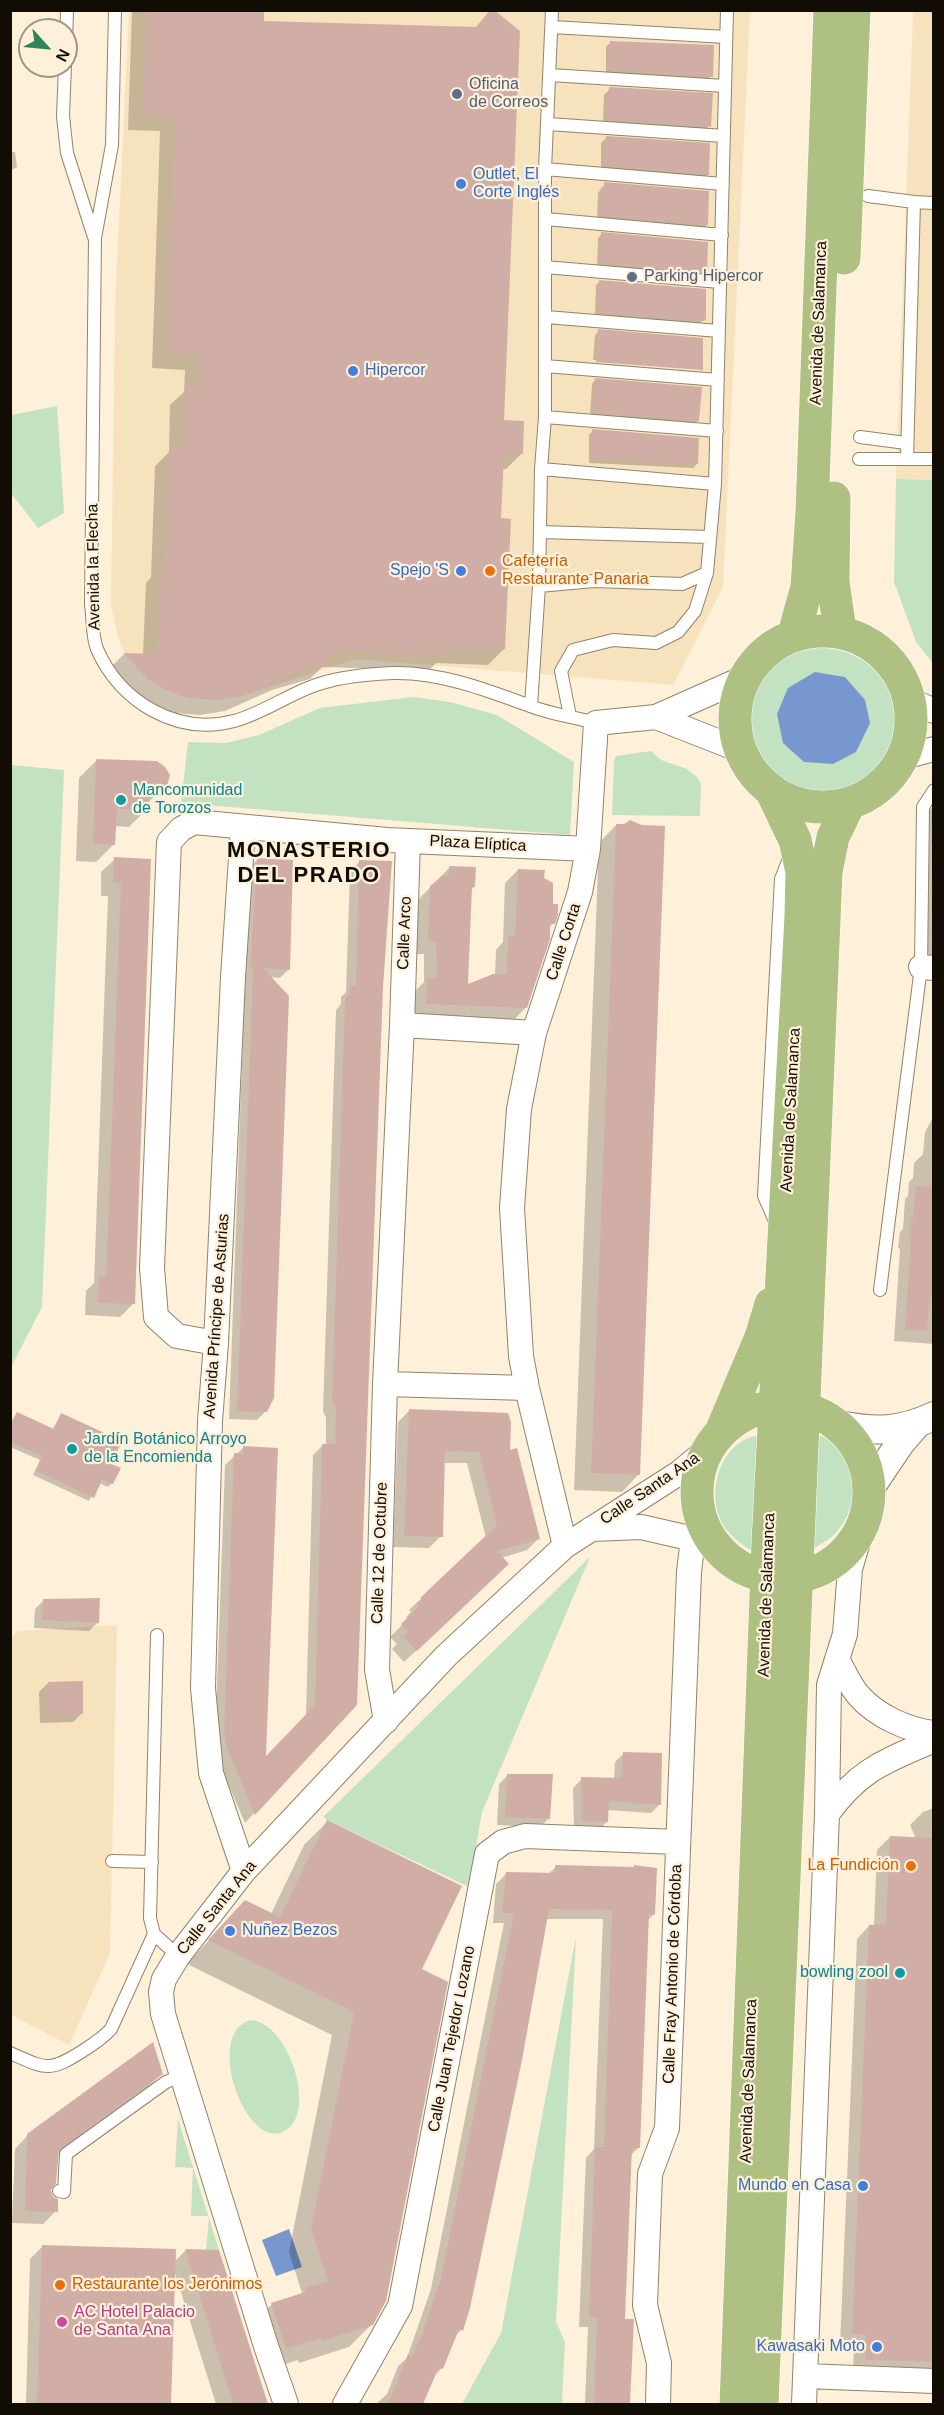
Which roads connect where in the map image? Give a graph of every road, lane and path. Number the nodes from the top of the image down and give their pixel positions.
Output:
1 (115, 10) edge
2 (552, 10) edge
3 (727, 10) edge
4 (830, 10) edge
5 (854, 10) edge
6 (552, 27) junction
7 (726, 37) junction
8 (550, 75) junction
9 (65, 78) edge
10 (725, 86) junction
11 (548, 124) junction
12 (724, 136) junction
13 (545, 169) junction
14 (723, 184) junction
15 (868, 196) dead end
16 (914, 202) junction
17 (933, 203) edge
18 (546, 219) junction
19 (722, 235) junction
20 (95, 238) junction
21 (545, 267) junction
22 (720, 282) junction
23 (546, 317) junction
24 (719, 331) junction
25 (545, 366) junction
26 (718, 380) junction
27 (545, 417) junction
28 (717, 431) junction
29 (860, 437) dead end
30 (906, 443) junction
31 (859, 459) dead end
32 (907, 459) junction
33 (933, 459) edge
34 (541, 469) junction
35 (715, 484) junction
36 (540, 532) junction
37 (710, 537) junction
38 (706, 573) junction
39 (539, 586) junction
40 (840, 631) junction
41 (794, 634) junction
42 (744, 678) junction
43 (531, 706) junction
44 (922, 706) edge
45 (570, 716) junction
46 (656, 717) junction
47 (596, 723) junction
48 (740, 750) junction
49 (919, 753) edge
50 (933, 790) edge
51 (772, 792) junction
52 (849, 804) junction
53 (243, 828) junction
54 (408, 841) junction
55 (588, 849) junction
56 (927, 967) edge
57 (402, 1025) junction
58 (534, 1033) junction
59 (784, 1254) junction
60 (880, 1290) dead end
61 (216, 1343) junction
62 (385, 1384) junction
63 (527, 1388) junction
64 (810, 1413) junction
65 (924, 1421) edge
66 (714, 1442) junction
67 (870, 1488) junction
68 (862, 1528) junction
69 (591, 1529) junction
70 (702, 1540) junction
71 (565, 1546) junction
72 (782, 1578) junction
73 (157, 1635) dead end
74 (837, 1659) junction
75 (386, 1721) junction
76 (933, 1733) edge
77 (933, 1740) edge
78 (827, 1814) junction
79 (678, 1842) junction
80 (112, 1861) dead end
81 (152, 1862) junction
82 (244, 1871) junction
83 (154, 1934) junction
84 (178, 1956) junction
85 (10, 2053) edge
86 (183, 2075) junction
87 (59, 2191) dead end
88 (805, 2376) junction
89 (933, 2381) edge
90 (286, 2404) edge
91 (345, 2404) edge
92 (658, 2404) edge
93 (736, 2404) edge
94 (762, 2404) edge
95 (804, 2404) edge

1 - 20 lane, Avenida la Flecha
2 - 6 lane
3 - 7 lane
4 - 41 highway, Avenida de Salamanca
5 - 40 highway, Avenida de Salamanca
6 - 7 lane
6 - 8 lane
7 - 10 lane
8 - 10 lane
8 - 11 lane
9 - 20 lane, Avenida la Flecha
10 - 12 lane
11 - 12 lane
11 - 13 lane
12 - 14 lane
13 - 14 lane
13 - 18 lane
14 - 19 lane
15 - 16 lane
16 - 17 lane
16 - 30 lane
18 - 19 lane
18 - 21 lane
19 - 22 lane
20 - 43 lane, Avenida la Flecha
21 - 22 lane
21 - 23 lane
22 - 24 lane
23 - 24 lane
23 - 25 lane
24 - 26 lane
25 - 26 lane
25 - 27 lane
26 - 28 lane
27 - 28 lane
27 - 34 lane
28 - 35 lane
29 - 30 lane
30 - 32 lane
31 - 32 lane
32 - 33 lane
34 - 35 lane
34 - 36 lane
35 - 37 lane
36 - 37 lane
36 - 39 lane
37 - 38 lane
38 - 39 lane
38 - 45 lane
39 - 43 lane
40 - 41 highway
40 - 44 highway
41 - 42 highway
42 - 46 street, Avenida la Flecha
42 - 48 highway
43 - 45 lane, Avenida la Flecha
44 - 49 highway
45 - 47 lane, Avenida la Flecha
46 - 47 street, Avenida la Flecha
46 - 48 street, Avenida la Flecha
47 - 55 street
48 - 51 highway
49 - 52 highway
50 - 56 lane
51 - 52 highway
51 - 59 highway, Avenida de Salamanca
52 - 64 highway, Avenida de Salamanca
53 - 54 street, Plaza Elíptica
53 - 61 street, Avenida Príncipe de Asturias
53 - 61 street, Plaza Elíptica
54 - 55 street, Plaza Elíptica
54 - 57 street, Calle Arco
55 - 58 street, Calle Corta
56 - 60 lane
57 - 58 street
57 - 62 street, Calle Arco
58 - 63 street, Calle Corta
59 - 64 highway, Avenida de Salamanca
59 - 66 highway
61 - 82 street, Avenida Príncipe de Asturias
62 - 63 street
62 - 75 street, Calle 12 de Octubre
63 - 71 street, Calle Corta
64 - 65 street
64 - 66 highway
64 - 67 highway
64 - 72 highway, Avenida de Salamanca
65 - 67 street
66 - 69 street, Calle Santa Ana
66 - 70 highway
67 - 68 highway
68 - 72 highway
68 - 74 street
69 - 70 street, Calle Santa Ana
69 - 71 street, Calle Santa Ana
70 - 72 highway
70 - 79 street, Calle Fray Antonio de Córdoba
71 - 75 street, Calle Santa Ana
72 - 93 highway, Avenida de Salamanca
72 - 94 highway, Avenida de Salamanca
73 - 81 lane
74 - 76 street
74 - 78 street
75 - 82 street, Calle Santa Ana
77 - 78 street
78 - 88 street
79 - 91 street, Calle Juan Tejedor Lozano
79 - 92 street, Calle Fray Antonio de Córdoba
80 - 81 lane
81 - 83 lane
82 - 84 street, Calle Santa Ana
83 - 84 lane
83 - 85 lane
84 - 86 street, Calle Santa Ana
86 - 87 lane
86 - 90 street, Calle Santa Ana
88 - 89 street
88 - 95 street

